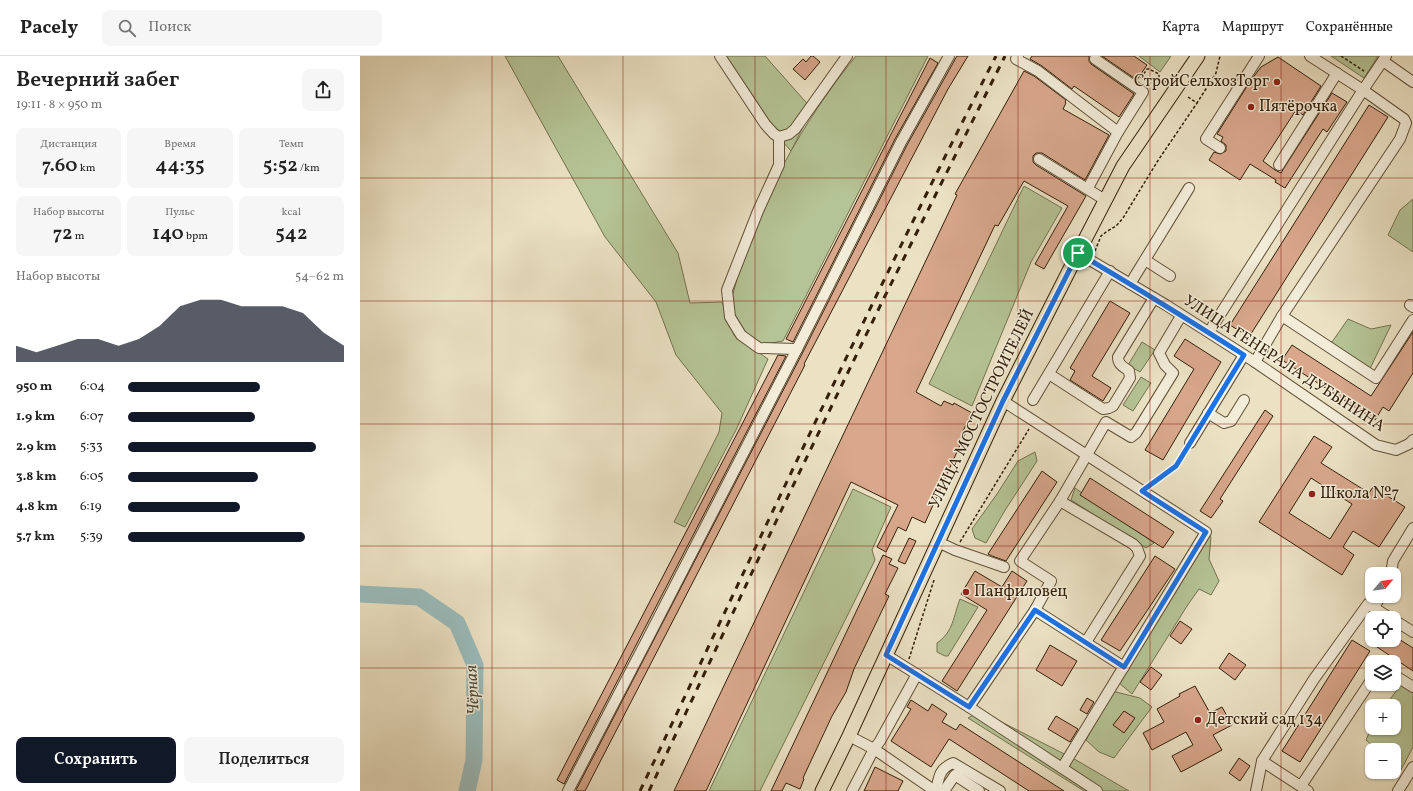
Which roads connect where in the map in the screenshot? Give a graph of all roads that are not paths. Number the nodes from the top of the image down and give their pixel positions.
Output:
1 (720, 56) edge
2 (847, 56) edge
3 (949, 56) edge
4 (1018, 56) edge
5 (1198, 56) edge
6 (1258, 56) edge
7 (1310, 56) edge
8 (1095, 59) dead end
9 (1384, 59) edge
10 (1337, 73) junction
11 (1413, 82) edge
12 (1363, 90) junction
13 (1118, 132) junction
14 (779, 137) junction
15 (1220, 148) dead end
16 (1039, 159) dead end
17 (1279, 165) dead end
18 (1088, 188) junction
19 (1190, 188) dead end
20 (1105, 200) junction
21 (1078, 253) junction
22 (1145, 260) junction
23 (1110, 272) junction
24 (1170, 276) dead end
25 (1130, 284) junction
26 (1154, 298) junction
27 (1181, 316) junction
28 (1282, 316) junction
29 (1413, 320) edge
30 (1209, 332) junction
31 (797, 348) junction
32 (1244, 355) junction
33 (1255, 362) junction
34 (1049, 374) junction
35 (1033, 400) dead end
36 (1244, 400) dead end
37 (1003, 401) junction
38 (1208, 413) junction
39 (1413, 440) edge
40 (1190, 443) road end
41 (1087, 455) junction
42 (1060, 502) junction
43 (1413, 528) edge
44 (938, 542) junction
45 (1392, 567) edge
46 (1004, 568) dead end
47 (1377, 603) edge
48 (1374, 608) junction
49 (1035, 610) junction
50 (1379, 611) edge
51 (1401, 624) edge
52 (1413, 632) edge
53 (1086, 642) junction
54 (886, 655) junction
55 (1124, 667) junction
56 (917, 674) junction
57 (1401, 679) edge
58 (1413, 687) edge
59 (1365, 690) edge
60 (969, 707) junction
61 (849, 736) junction
62 (874, 749) junction
63 (1262, 761) junction
64 (1413, 767) edge
65 (1062, 768) junction
66 (1304, 788) edge
67 (568, 791) edge
68 (822, 791) edge
69 (852, 791) edge
70 (936, 791) edge
71 (944, 791) edge
72 (980, 791) edge
73 (1000, 791) edge
74 (1097, 791) edge
75 (1256, 791) edge
76 (1398, 791) edge

1 - 14 street
2 - 14 street
3 - 31 street
4 - 13 street
5 - 20 main road, УЛИЦА МОСТОСТРОИТЕЛЕЙ
6 - 15 street
7 - 10 street
8 - 13 street
9 - 11 street
9 - 12 street
10 - 12 street
10 - 17 street
12 - 28 street
12 - 30 street
13 - 18 street
14 - 31 street
16 - 18 street
18 - 20 street
19 - 22 street
20 - 21 main road, УЛИЦА МОСТОСТРОИТЕЛЕЙ
21 - 23 street, УЛИЦА ГЕНЕРАЛА ДУБЫНИНА
21 - 37 main road, УЛИЦА МОСТОСТРОИТЕЛЕЙ
22 - 24 street
22 - 25 street
23 - 25 street, УЛИЦА ГЕНЕРАЛА ДУБЫНИНА
23 - 34 street
25 - 26 street, УЛИЦА ГЕНЕРАЛА ДУБЫНИНА
26 - 27 street, УЛИЦА ГЕНЕРАЛА ДУБЫНИНА
26 - 34 street
27 - 30 street, УЛИЦА ГЕНЕРАЛА ДУБЫНИНА
27 - 41 street
28 - 29 street
28 - 33 street
30 - 32 street, УЛИЦА ГЕНЕРАЛА ДУБЫНИНА
31 - 67 street
32 - 33 street, УЛИЦА ГЕНЕРАЛА ДУБЫНИНА
32 - 38 street
33 - 39 street, УЛИЦА ГЕНЕРАЛА ДУБЫНИНА
34 - 35 street
36 - 38 street
37 - 41 street
37 - 44 main road, УЛИЦА МОСТОСТРОИТЕЛЕЙ
38 - 40 street
41 - 42 street
41 - 55 street
42 - 49 street
42 - 53 street
43 - 45 street
44 - 46 street
44 - 54 main road, УЛИЦА МОСТОСТРОИТЕЛЕЙ
47 - 48 street
48 - 50 street
48 - 63 street
49 - 53 street
49 - 60 street
51 - 52 street
53 - 55 street
54 - 56 street
54 - 61 main road, УЛИЦА МОСТОСТРОИТЕЛЕЙ
55 - 65 street
56 - 60 street
56 - 62 street
57 - 58 street
59 - 66 street
60 - 65 street
61 - 62 street
61 - 68 main road, УЛИЦА МОСТОСТРОИТЕЛЕЙ
62 - 69 street
62 - 70 street
63 - 66 street
63 - 75 street
64 - 76 street
65 - 74 street
70 - 73 street
71 - 72 street

